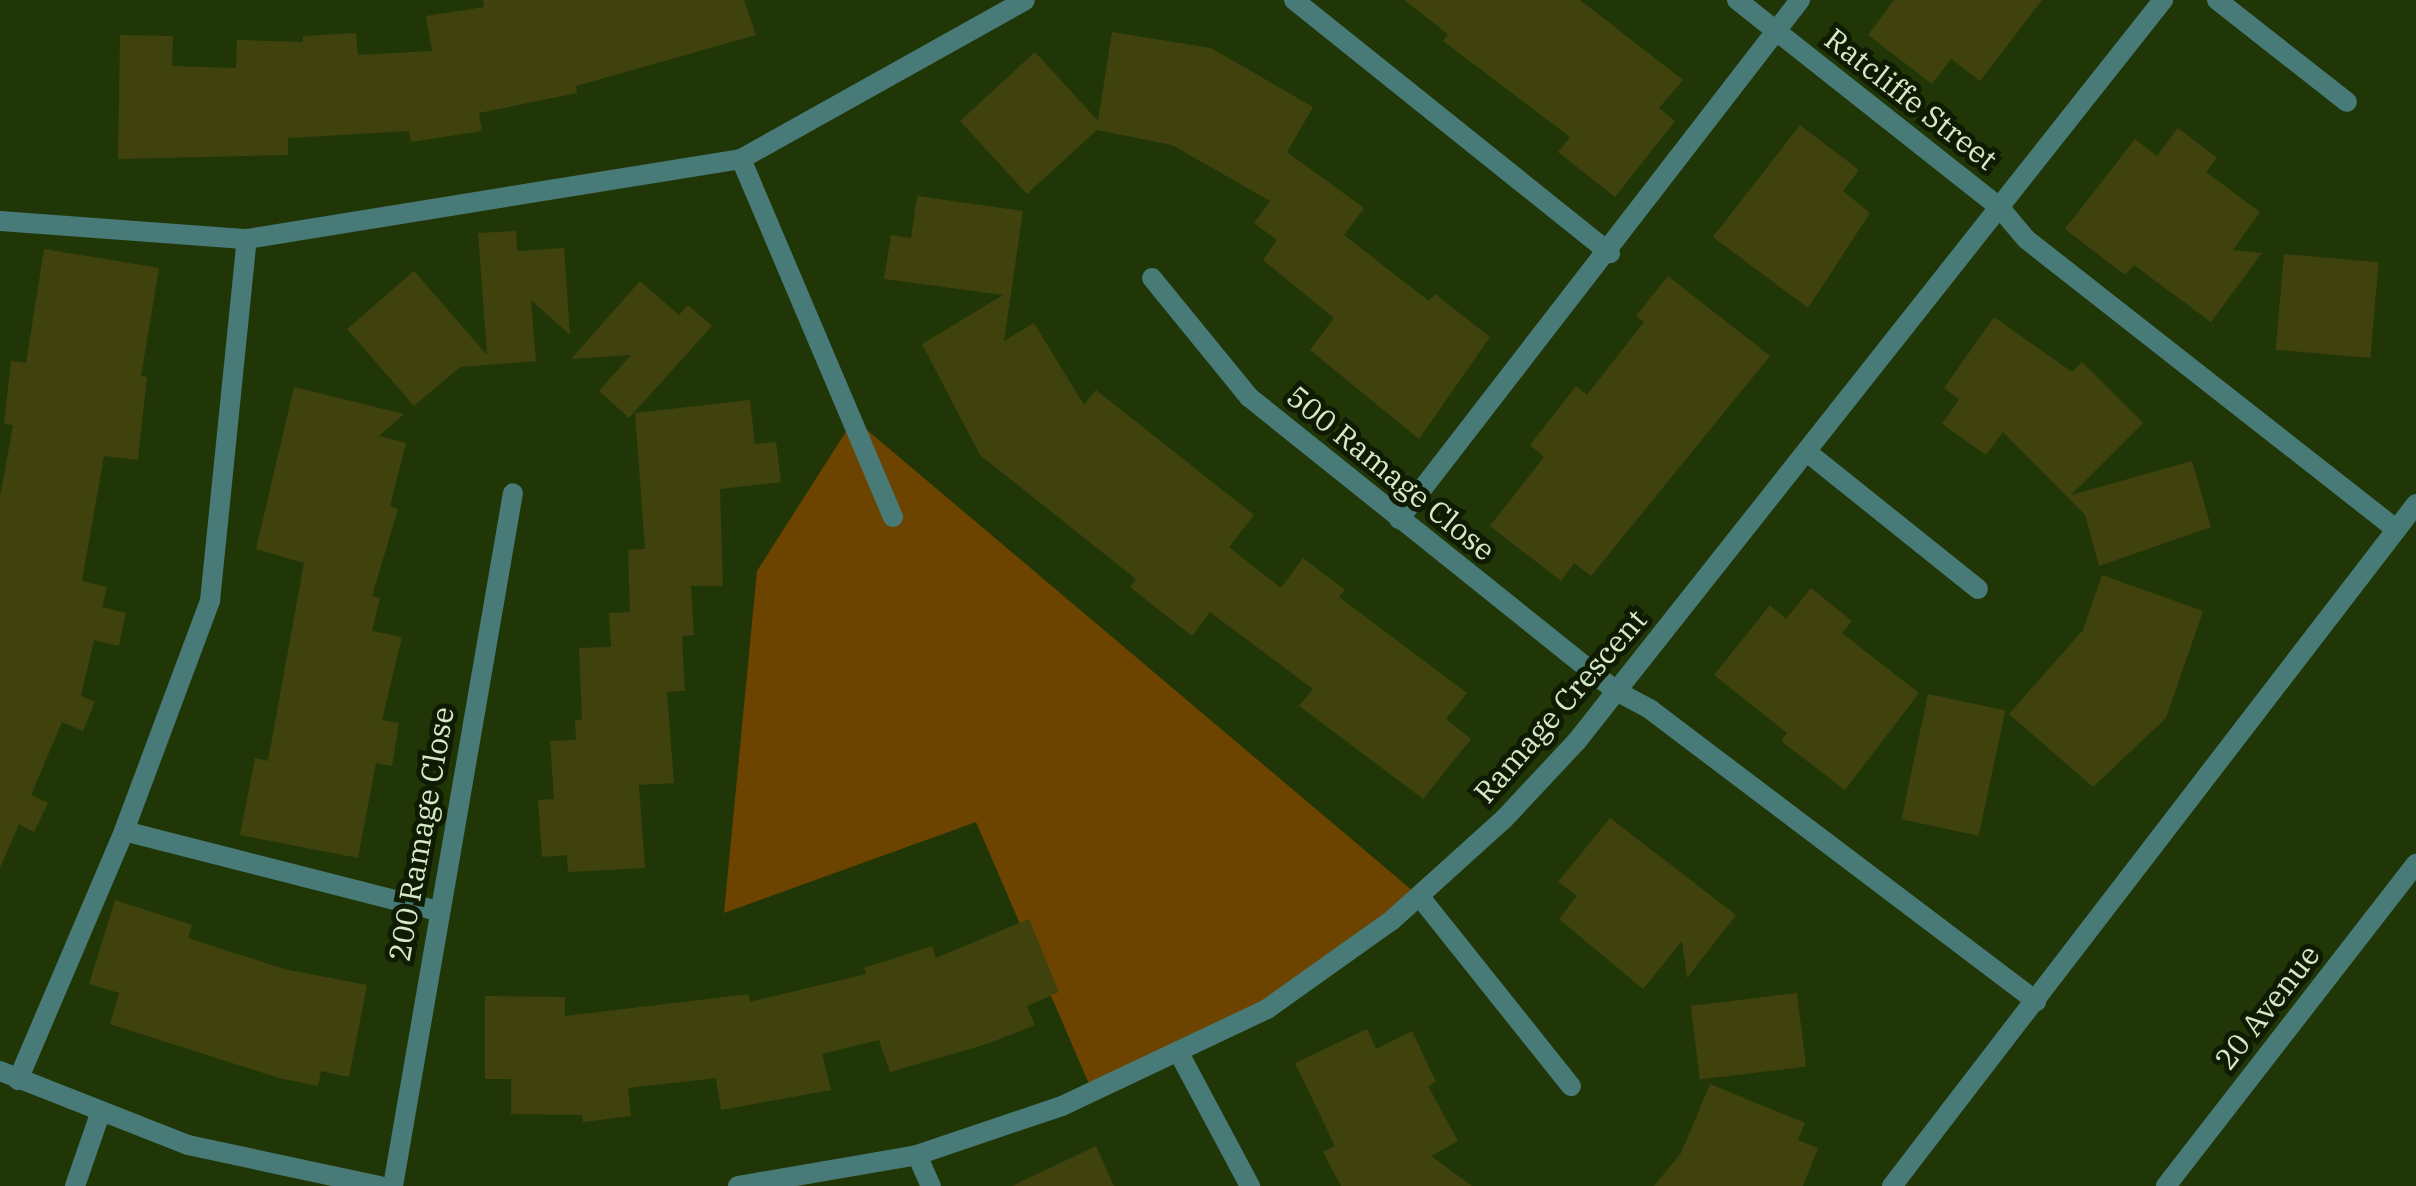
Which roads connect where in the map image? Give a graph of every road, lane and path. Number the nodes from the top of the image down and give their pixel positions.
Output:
1 (1025, 0) edge
2 (1294, 0) edge
3 (1737, 0) edge
4 (1800, 0) edge
5 (2162, 0) edge
6 (2216, 0) edge
7 (1776, 31) junction
8 (2346, 102) dead end
9 (740, 159) junction
10 (2000, 208) junction
11 (0, 221) edge
12 (247, 239) junction
13 (1610, 253) junction
14 (1152, 278) dead end
15 (1807, 452) junction
16 (512, 494) dead end
17 (2416, 504) edge
18 (893, 516) dead end
19 (1399, 520) junction
20 (2396, 529) junction
21 (1978, 588) dead end
22 (1616, 691) junction
23 (124, 831) junction
24 (2416, 864) edge
25 (1420, 897) junction
26 (438, 911) junction
27 (2036, 1001) junction
28 (1180, 1055) junction
29 (9, 1076) edge
30 (1571, 1086) dead end
31 (100, 1114) junction
32 (917, 1155) junction
33 (75, 1186) edge
34 (380, 1186) edge
35 (393, 1186) edge
36 (738, 1186) edge
37 (931, 1186) edge
38 (1250, 1186) edge
39 (1892, 1186) edge
40 (2166, 1186) edge

1 - 9 street
2 - 13 street
3 - 7 street, Ratcliffe Street
4 - 7 street
5 - 10 street, Ramage Crescent
6 - 8 street
7 - 10 street, Ratcliffe Street
7 - 13 street
9 - 12 street
9 - 18 street
10 - 15 street, Ramage Crescent
10 - 20 street, Ratcliffe Street
11 - 12 street
12 - 23 street
13 - 19 street
14 - 19 street, 500 Ramage Close
15 - 21 street
15 - 22 street, Ramage Crescent
16 - 26 street, 200 Ramage Close
17 - 20 street
19 - 22 street, 500 Ramage Close
20 - 27 street
22 - 25 street, Ramage Crescent
22 - 27 street, 500 Ramage Close
23 - 26 street
23 - 29 street
24 - 40 street, 20 Avenue
25 - 28 street, Ramage Crescent
25 - 30 street
26 - 35 street, 200 Ramage Close
27 - 39 street
28 - 32 street, Ramage Crescent
28 - 38 street
29 - 31 street
31 - 33 street
31 - 34 street
32 - 36 street, Ramage Crescent
32 - 37 street

